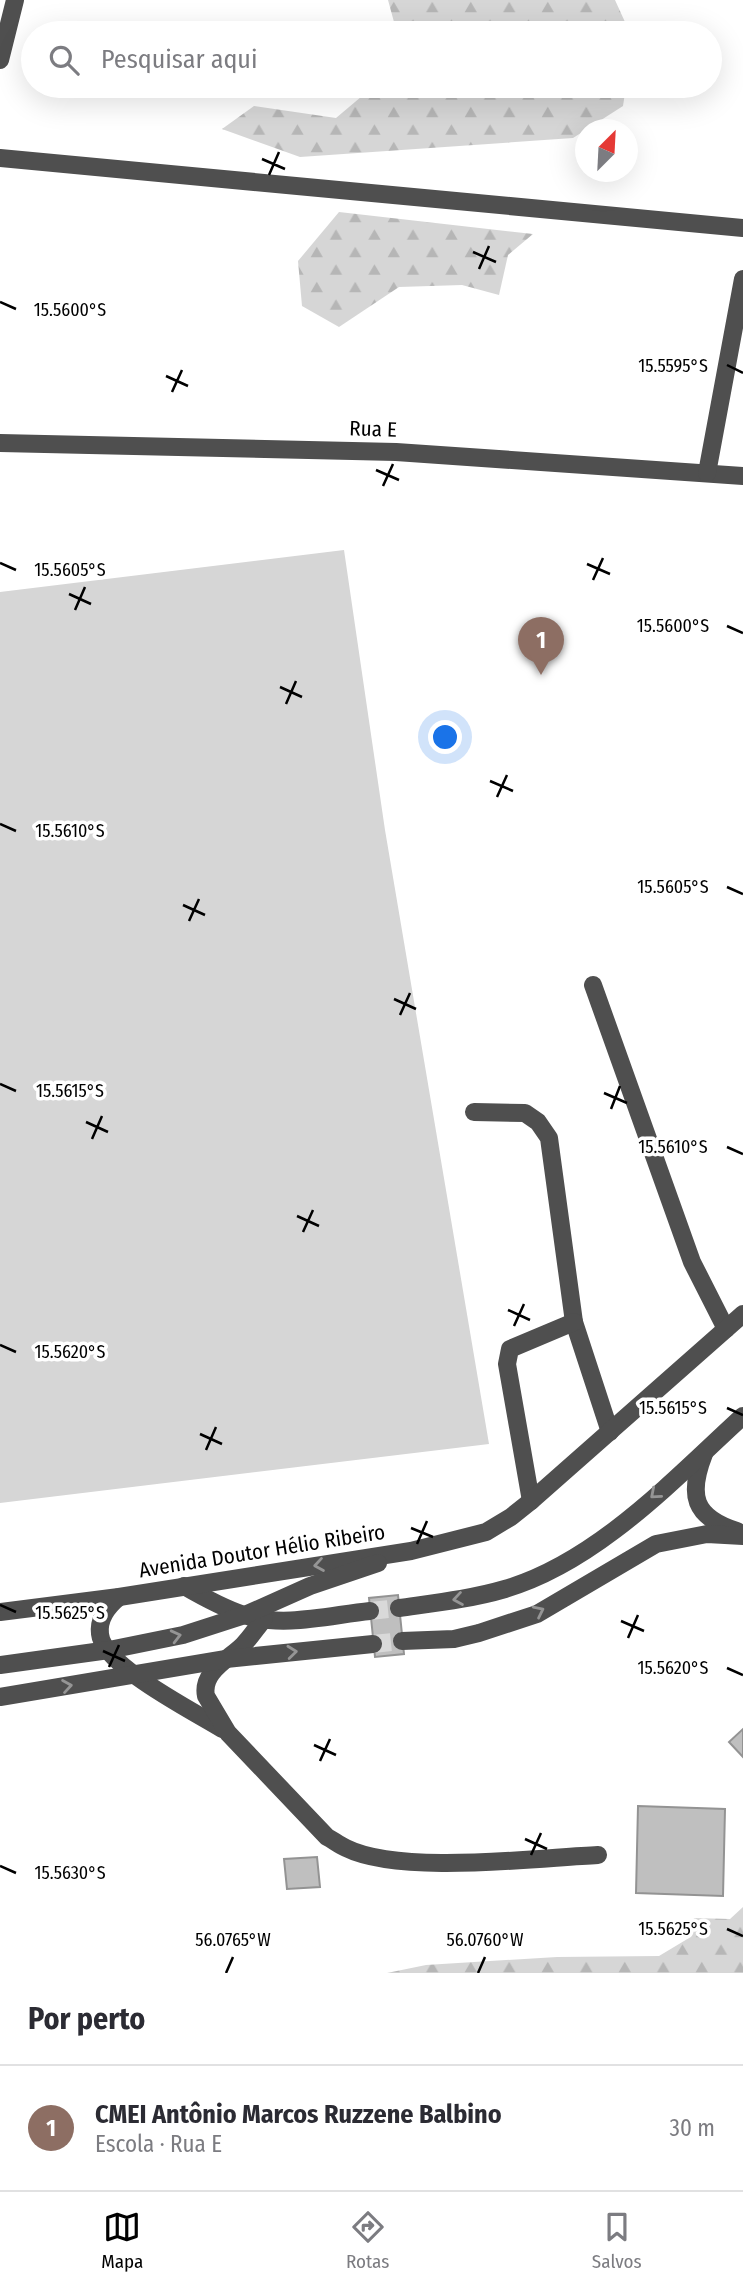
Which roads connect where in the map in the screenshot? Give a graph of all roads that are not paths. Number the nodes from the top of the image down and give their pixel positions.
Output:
1 (15, 0) edge
2 (0, 60) edge
3 (0, 158) edge
4 (743, 228) edge
5 (743, 279) edge
6 (0, 443) edge
7 (707, 473) junction
8 (743, 476) edge
9 (593, 985) dead end
10 (474, 1112) dead end
11 (743, 1314) edge
12 (574, 1322) junction
13 (726, 1329) junction
14 (743, 1416) edge
15 (610, 1432) junction
16 (705, 1451) junction
17 (531, 1501) junction
18 (743, 1534) edge
19 (411, 1551) junction
20 (184, 1586) junction
21 (118, 1597) junction
22 (399, 1608) tunnel mouth
23 (370, 1611) tunnel mouth
24 (0, 1612) edge
25 (245, 1615) junction
26 (264, 1619) junction
27 (402, 1641) tunnel mouth
28 (373, 1644) tunnel mouth
29 (109, 1650) junction
30 (226, 1660) junction
31 (0, 1665) edge
32 (134, 1675) junction
33 (0, 1697) edge
34 (228, 1733) junction
35 (597, 1855) dead end

1 - 2 street
3 - 4 street
5 - 7 street
6 - 7 street, Rua E
7 - 8 street, Rua E
9 - 13 street
10 - 12 street
11 - 13 street, Avenida Doutor Hélio Ribeiro
12 - 15 street
12 - 17 street
13 - 15 street, Avenida Doutor Hélio Ribeiro
14 - 16 street
15 - 17 street, Avenida Doutor Hélio Ribeiro
16 - 18 street
16 -> 22 street
17 - 19 street, Avenida Doutor Hélio Ribeiro
27 -> 18 street
19 -> 20 street, Avenida Doutor Hélio Ribeiro
19 - 25 street
20 - 21 street, Avenida Doutor Hélio Ribeiro
20 - 25 street
21 - 24 street, Avenida Doutor Hélio Ribeiro
21 - 29 street
23 - 26 street
25 - 26 street
29 -> 25 street
26 - 30 street
30 -> 28 street
29 - 31 street
29 - 32 street
30 - 32 street
30 - 34 street
33 -> 32 street
32 - 34 street
34 - 35 street

